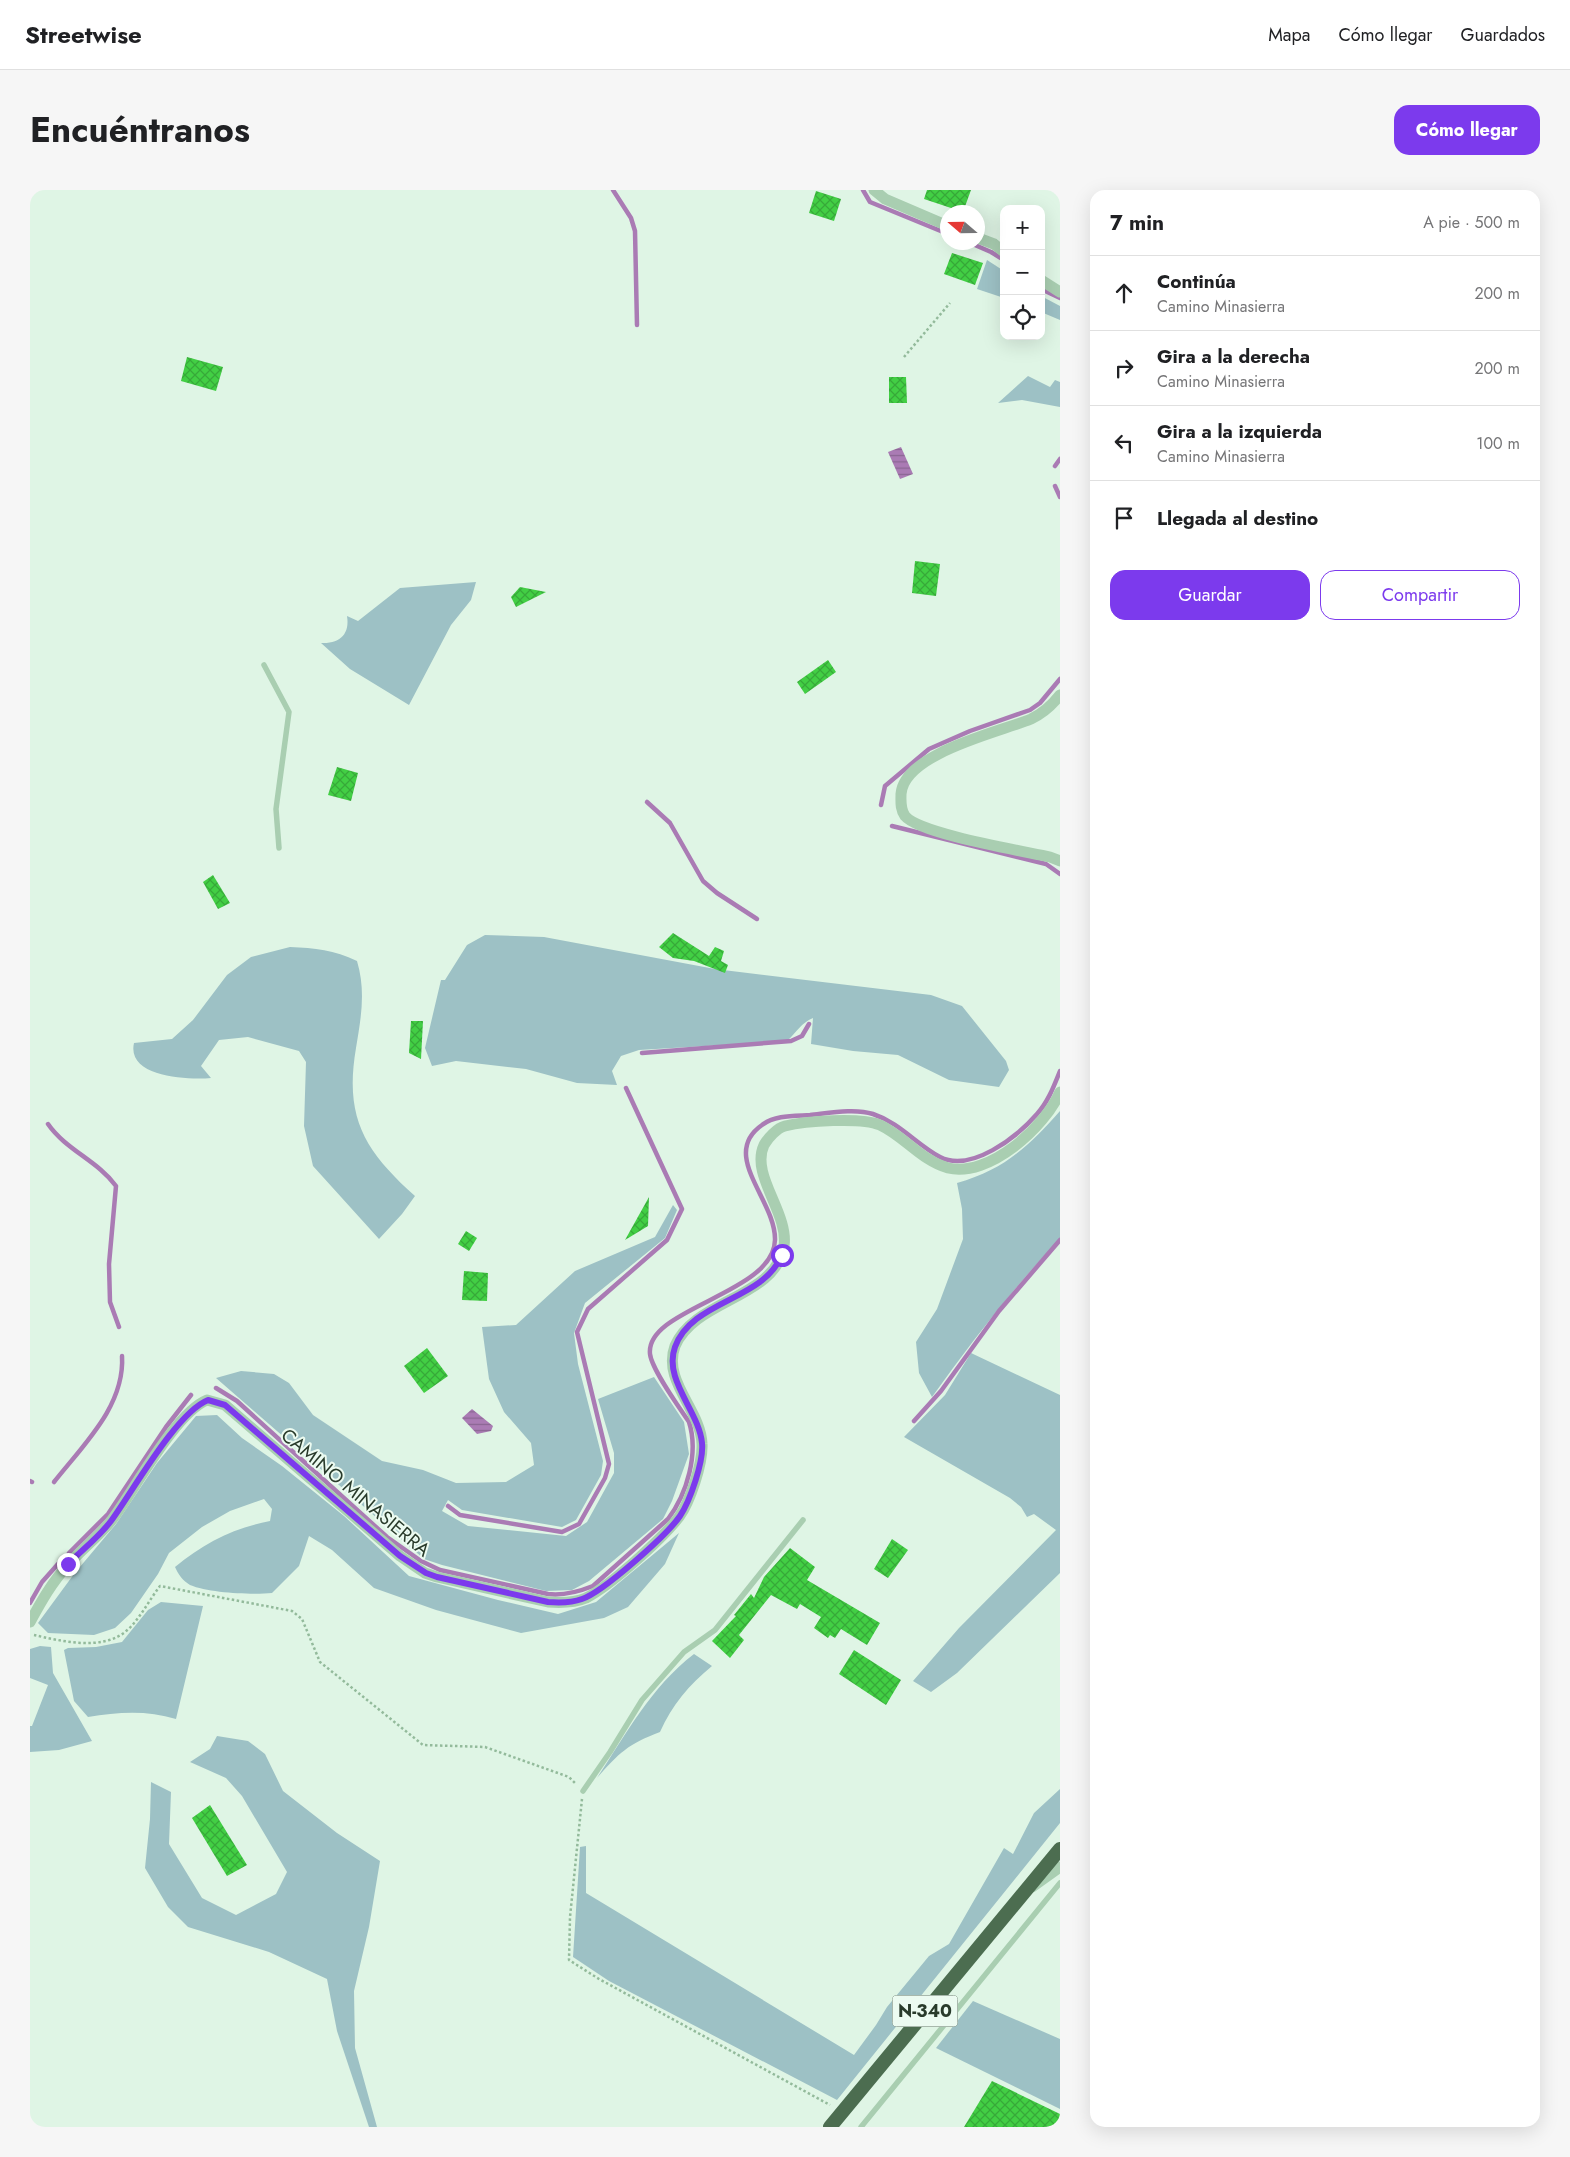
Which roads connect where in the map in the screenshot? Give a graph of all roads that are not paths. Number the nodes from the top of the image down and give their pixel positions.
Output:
1 (874, 190) edge
2 (940, 223) edge
3 (985, 241) edge
4 (1002, 250) edge
5 (1045, 283) edge
6 (1060, 292) edge
7 (264, 664) dead end
8 (1060, 695) edge
9 (279, 848) dead end
10 (1060, 861) edge
11 (1060, 1092) edge
12 (803, 1520) dead end
13 (30, 1622) edge
14 (583, 1791) road end
15 (1060, 1849) edge
16 (1060, 1867) edge
17 (1060, 1884) edge
18 (1021, 1896) junction
19 (830, 2127) edge
20 (861, 2127) edge

1 - 2 street
3 - 4 street
5 - 6 street
7 - 9 lane
8 - 10 street
11 - 13 street, CAMINO MINASIERRA
12 - 14 lane
15 - 18 highway, N-340
16 - 18 street
17 - 20 lane
18 - 19 highway, N-340

